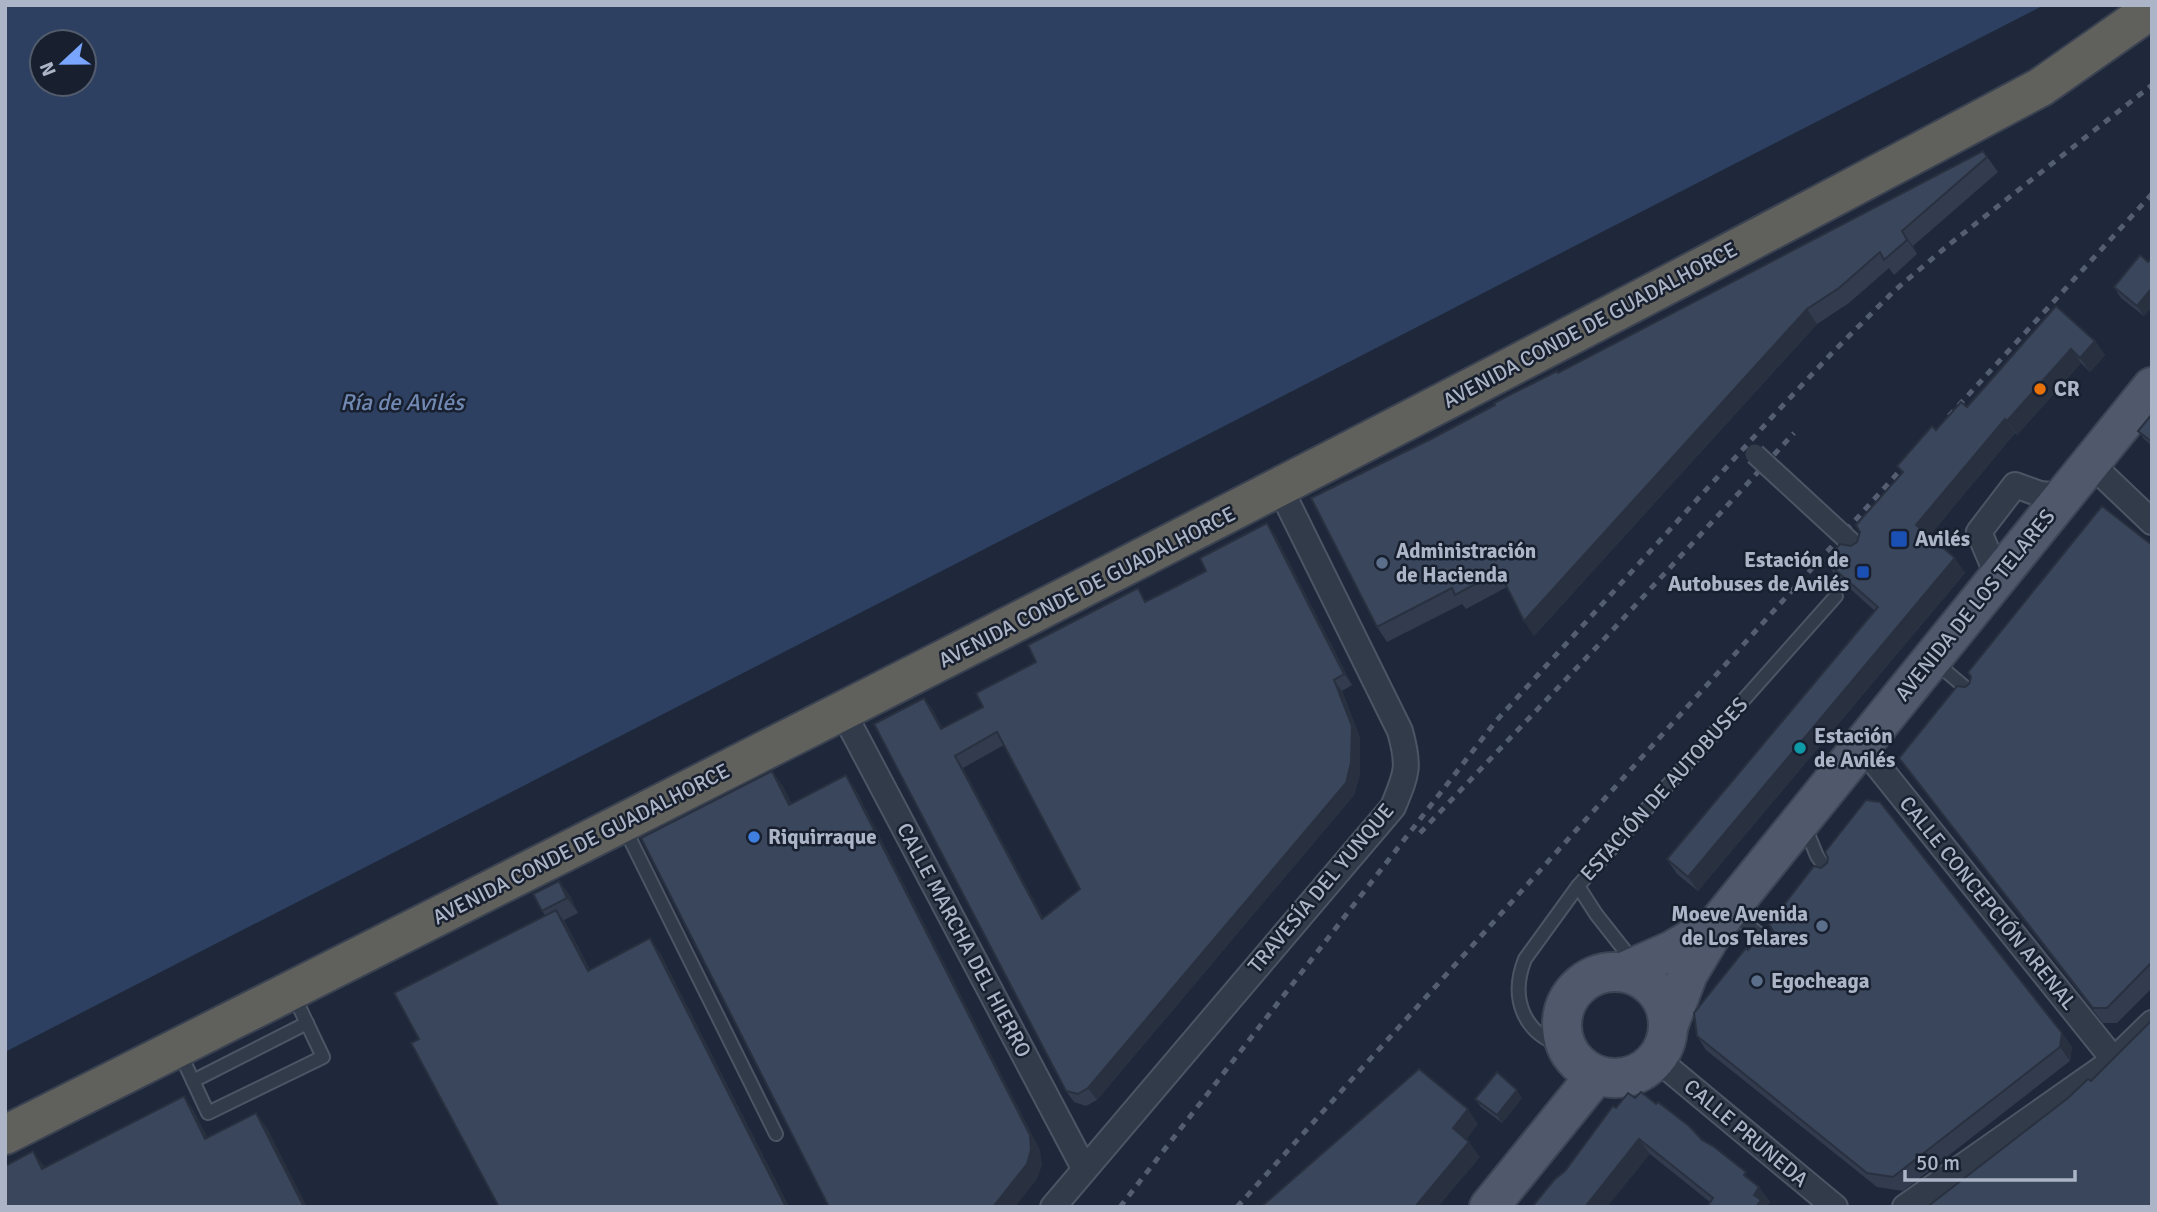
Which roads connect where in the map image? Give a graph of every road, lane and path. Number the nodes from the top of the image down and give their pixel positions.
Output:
1 (2152, 9) edge
2 (2152, 387) edge
3 (1755, 454) dead end
4 (2090, 463) junction
5 (1280, 488) junction
6 (2152, 522) edge
7 (1858, 549) edge
8 (1836, 596) dead end
9 (1932, 659) junction
10 (1973, 694) edge
11 (843, 712) junction
12 (1862, 746) junction
13 (1802, 820) junction
14 (622, 824) junction
15 (1829, 873) edge
16 (1578, 886) junction
17 (1724, 917) junction
18 (1774, 944) edge
19 (1647, 986) junction
20 (299, 1007) junction
21 (2152, 1023) edge
22 (1567, 1047) junction
23 (2114, 1060) junction
24 (185, 1064) junction
25 (1596, 1075) junction
26 (776, 1134) dead end
27 (5, 1135) edge
28 (1546, 1137) junction
29 (1084, 1168) junction
30 (1053, 1207) edge
31 (1489, 1207) edge
32 (1835, 1207) edge
33 (1905, 1207) edge

1 - 5 highway, AVENIDA CONDE DE GUADALHORCE
2 - 4 main road, AVENIDA DE LOS TELARES
3 - 7 street, bridge
4 - 6 street
4 - 9 main road, AVENIDA DE LOS TELARES
5 - 11 highway, AVENIDA CONDE DE GUADALHORCE
5 - 29 street, TRAVESÍA DEL YUNQUE
8 - 16 lane, ESTACIÓN DE AUTOBUSES
9 - 10 lane
9 - 12 main road, AVENIDA DE LOS TELARES
11 - 14 highway, AVENIDA CONDE DE GUADALHORCE
11 - 29 street, CALLE MARCHA DEL HIERRO
12 - 13 main road, AVENIDA DE LOS TELARES
12 - 23 street, CALLE CONCEPCIÓN ARENAL
13 - 15 lane
13 - 17 main road, AVENIDA DE LOS TELARES
14 - 20 highway, AVENIDA CONDE DE GUADALHORCE
14 - 26 lane
16 - 19 lane, ESTACIÓN DE AUTOBUSES
16 - 22 lane
17 - 18 lane
17 - 19 main road, AVENIDA DE LOS TELARES
17 - 19 main road, AVENIDA DE LOS TELARES
19 - 22 main road
19 - 25 main road
19 - 32 street, CALLE PRUNEDA
20 - 24 highway, AVENIDA CONDE DE GUADALHORCE
20 - 24 lane
21 - 23 street
22 - 25 main road
22 - 28 main road
23 - 33 street
24 - 27 highway, AVENIDA CONDE DE GUADALHORCE
25 - 28 main road
28 - 31 main road
29 - 30 street, TRAVESÍA DEL YUNQUE

